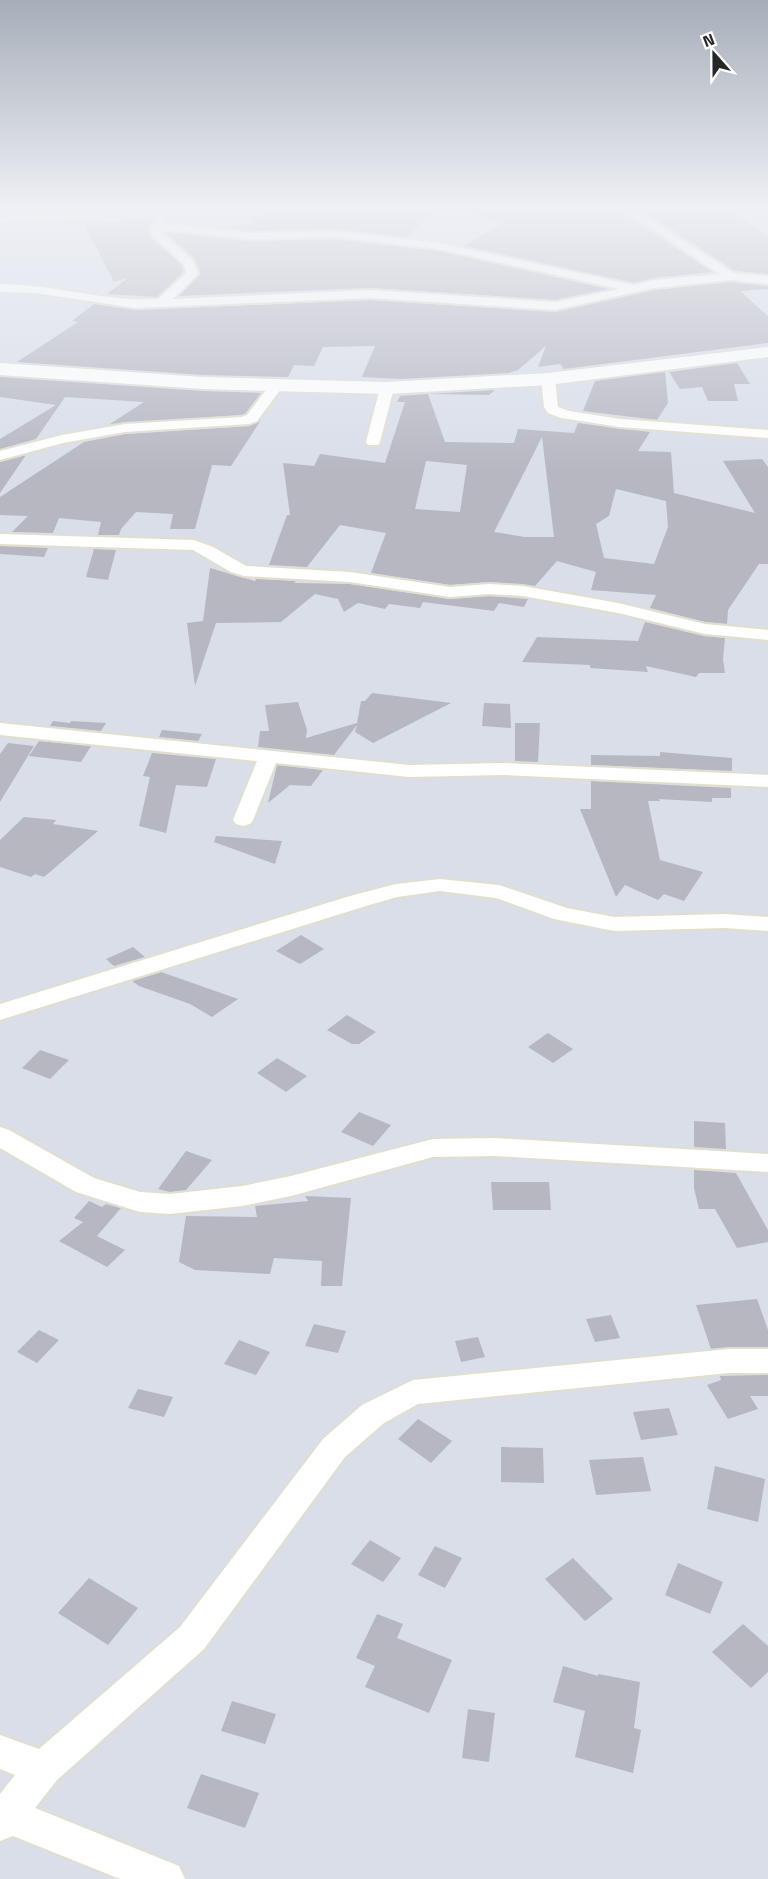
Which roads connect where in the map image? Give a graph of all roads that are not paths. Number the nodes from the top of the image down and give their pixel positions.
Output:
1 (90, 297) edge
2 (168, 297) edge
3 (308, 297) edge
4 (411, 297) edge
5 (602, 297) edge
6 (161, 303) junction
7 (768, 352) edge
8 (0, 369) edge
9 (548, 379) junction
10 (277, 385) junction
11 (387, 388) junction
12 (768, 434) edge
13 (373, 442) dead end
14 (0, 456) edge
15 (0, 539) edge
16 (768, 635) edge
17 (0, 729) edge
18 (269, 757) junction
19 (768, 781) edge
20 (243, 820) dead end
21 (768, 924) edge
22 (0, 1012) edge
23 (0, 1136) edge
24 (768, 1163) edge
25 (768, 1361) edge
26 (0, 1752) edge
27 (44, 1768) junction
28 (4, 1819) edge
29 (166, 1879) edge

1 - 6 street
2 - 6 street
3 - 6 street
4 - 5 street
7 - 9 street
8 - 10 street
9 - 11 street
9 - 12 street
10 - 11 street
10 - 14 street
11 - 13 street
15 - 16 street
17 - 18 street
18 - 19 street
18 - 20 street
21 - 22 street
23 - 24 street
25 - 27 street
26 - 27 street
27 - 28 street
28 - 29 street

